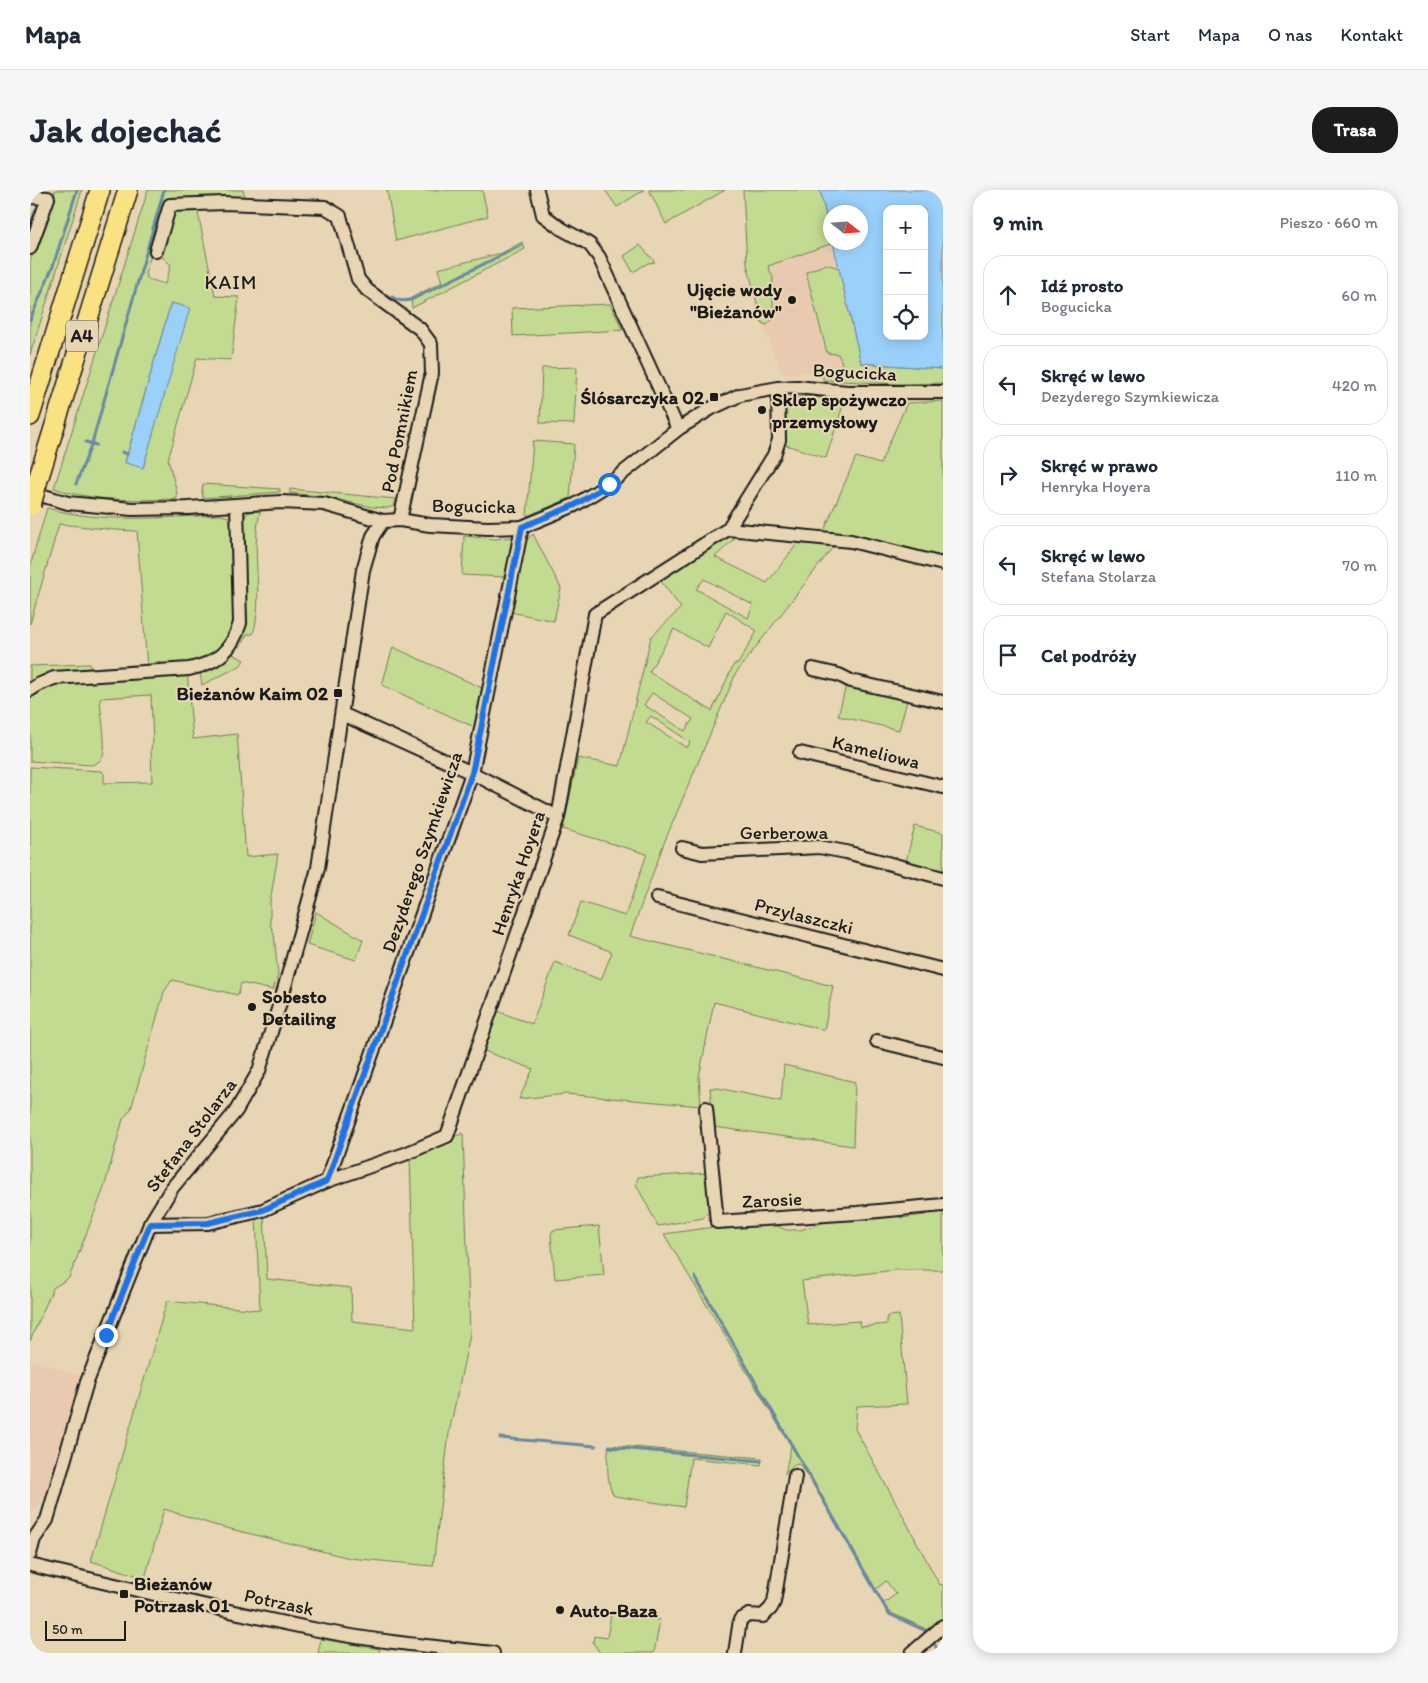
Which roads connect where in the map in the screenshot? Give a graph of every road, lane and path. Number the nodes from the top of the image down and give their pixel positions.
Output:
1 (100, 190) edge
2 (128, 190) edge
3 (537, 190) edge
4 (30, 197) edge
5 (30, 248) edge
6 (156, 251) dead end
7 (778, 388) junction
8 (943, 392) edge
9 (30, 416) edge
10 (678, 429) junction
11 (34, 488) edge
12 (237, 505) junction
13 (30, 506) edge
14 (400, 520) junction
15 (383, 521) junction
16 (522, 527) junction
17 (728, 529) junction
18 (943, 564) edge
19 (813, 669) dead end
20 (30, 690) edge
21 (943, 702) edge
22 (342, 714) junction
23 (800, 753) dead end
24 (472, 773) junction
25 (943, 787) edge
26 (558, 817) junction
27 (682, 848) dead end
28 (943, 878) edge
29 (657, 898) dead end
30 (943, 970) edge
31 (877, 1041) dead end
32 (943, 1057) edge
33 (706, 1108) dead end
34 (327, 1181) junction
35 (943, 1205) edge
36 (150, 1224) junction
37 (795, 1476) dead end
38 (32, 1539) edge
39 (30, 1554) edge
40 (30, 1564) edge
41 (943, 1626) edge
42 (493, 1653) edge
43 (735, 1653) edge
44 (912, 1653) edge

1 - 9 highway, A4
2 - 11 highway, A4
3 - 10 street
4 - 5 street
6 - 14 street, Pod Pomnikiem
7 - 8 street, Bogucicka
7 - 10 street, Bogucicka
7 - 17 street, Henryka Hoyera
10 - 16 street, Bogucicka
11 - 12 street, Bogucicka
11 - 13 highway, A4, bridge
12 - 15 street, Bogucicka
12 - 20 street
14 - 15 street, Bogucicka
14 - 16 street, Bogucicka
15 - 22 street, Stefana Stolarza
16 - 24 street, Dezyderego Szymkiewicza
17 - 18 street
17 - 26 street, Henryka Hoyera
19 - 21 street
22 - 24 street
22 - 36 street, Stefana Stolarza
23 - 25 street, Kameliowa
24 - 26 street
24 - 34 street, Dezyderego Szymkiewicza
26 - 34 street, Henryka Hoyera
27 - 28 street, Gerberowa
29 - 30 street, Przylaszczki
31 - 32 street
33 - 35 street, Zarosie
34 - 36 street, Henryka Hoyera
36 - 38 street, Stefana Stolarza
37 - 43 street
38 - 39 street, Stefana Stolarza
40 - 42 street, Potrzask
41 - 44 street

